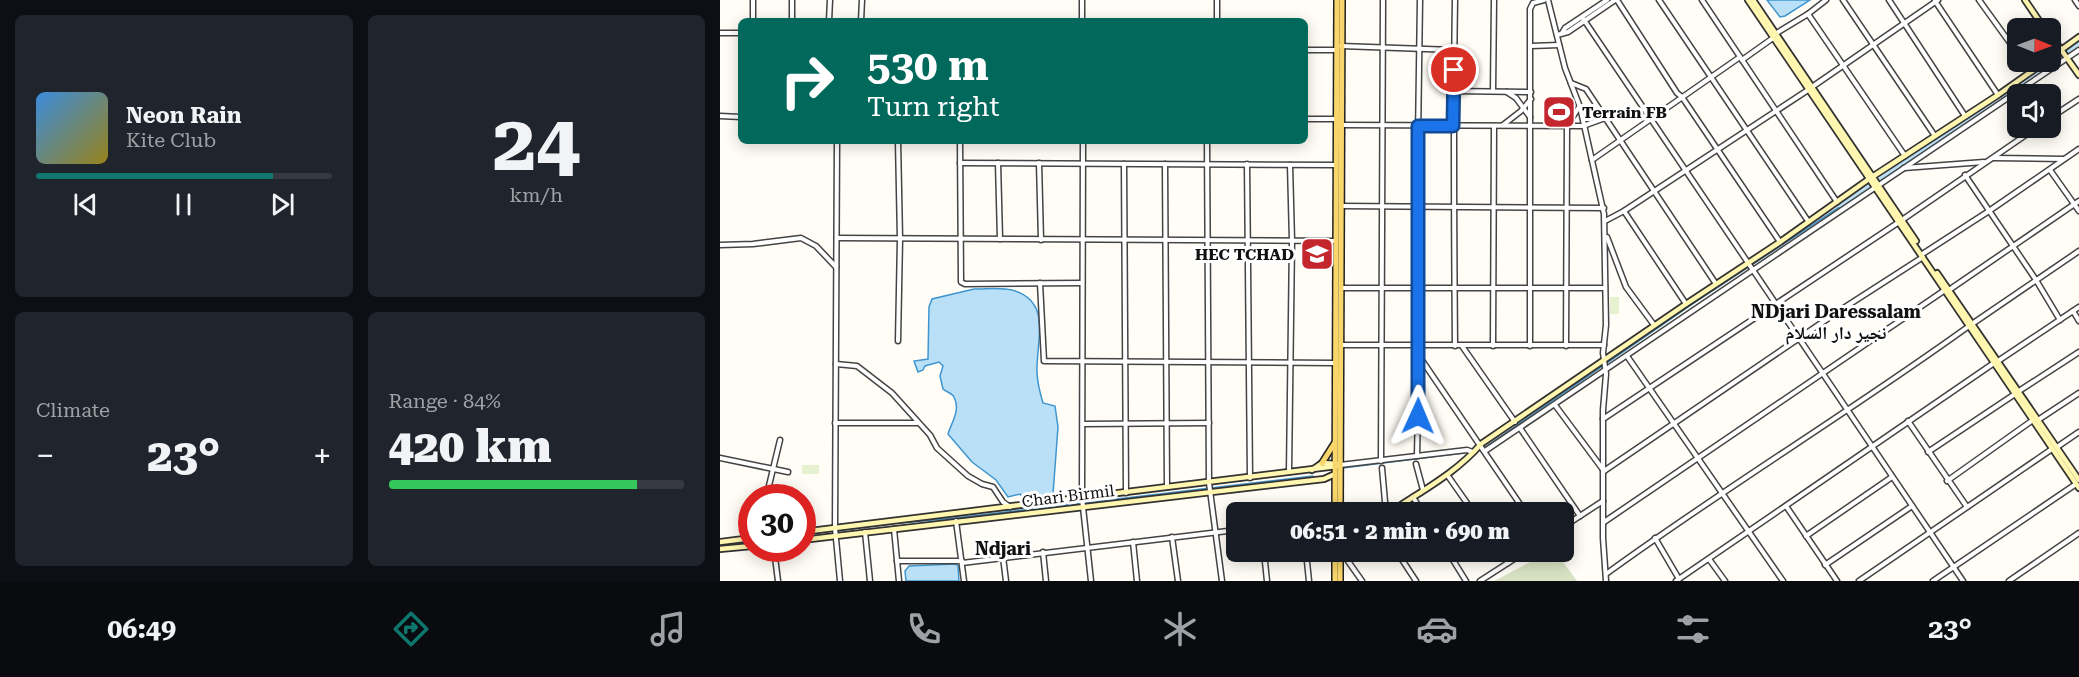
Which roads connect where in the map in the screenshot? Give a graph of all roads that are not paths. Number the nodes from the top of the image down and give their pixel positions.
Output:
1 (753, 0) edge
2 (792, 0) edge
3 (830, 0) edge
4 (862, 0) edge
5 (1082, 0) edge
6 (1217, 0) edge
7 (1337, 0) edge
8 (1341, 0) edge
9 (1383, 0) edge
10 (1420, 0) edge
11 (1455, 0) edge
12 (1494, 0) edge
13 (1546, 0) edge
14 (1596, 0) edge
15 (1607, 0) edge
16 (1616, 0) edge
17 (1659, 0) edge
18 (1702, 0) edge
19 (1748, 0) edge
20 (1753, 0) edge
21 (1826, 0) edge
22 (1843, 0) edge
23 (1889, 0) edge
24 (1979, 0) edge
25 (2026, 0) edge
26 (2075, 0) edge
27 (1936, 1) edge
28 (2079, 6) edge
29 (1601, 7) junction
30 (1808, 14) junction
31 (753, 18) edge
32 (792, 18) edge
33 (829, 18) edge
34 (861, 18) edge
35 (1082, 18) edge
36 (1217, 18) edge
37 (1583, 18) junction
38 (2039, 18) edge
39 (1904, 23) junction
40 (720, 33) edge
41 (738, 33) edge
42 (1559, 34) junction
43 (1774, 36) junction
44 (2079, 37) edge
45 (2007, 39) edge
46 (1872, 44) junction
47 (1559, 45) junction
48 (1531, 46) junction
49 (1339, 48) junction
50 (1383, 48) junction
51 (1419, 49) junction
52 (1308, 50) edge
53 (1454, 50) junction
54 (2079, 50) edge
55 (2061, 51) edge
56 (2063, 54) junction
57 (1741, 59) junction
58 (1842, 65) junction
59 (2030, 72) edge
60 (2079, 77) edge
61 (1710, 78) junction
62 (1571, 83) junction
63 (1810, 88) junction
64 (1453, 91) junction
65 (1493, 91) junction
66 (1503, 91) junction
67 (1531, 92) junction
68 (1998, 95) junction
69 (1682, 97) junction
70 (1531, 99) junction
71 (2079, 99) edge
72 (1580, 107) junction
73 (1524, 108) junction
74 (1776, 110) junction
75 (2061, 111) edge
76 (720, 116) edge
77 (1965, 116) junction
78 (738, 117) edge
79 (1531, 118) junction
80 (1605, 118) junction
81 (1308, 119) edge
82 (1651, 119) junction
83 (1338, 123) junction
84 (1383, 126) junction
85 (1418, 126) junction
86 (1453, 126) junction
87 (1494, 126) junction
88 (1502, 126) junction
89 (1531, 126) junction
90 (1567, 126) junction
91 (1583, 126) junction
92 (1746, 131) junction
93 (1935, 136) junction
94 (2021, 138) edge
95 (1620, 142) junction
96 (837, 144) edge
97 (898, 144) edge
98 (960, 144) edge
99 (1083, 144) edge
100 (1208, 144) edge
101 (1716, 149) junction
102 (2079, 149) edge
103 (1905, 156) junction
104 (2065, 159) junction
105 (1592, 160) junction
106 (1989, 160) junction
107 (960, 162) junction
108 (998, 163) junction
109 (1039, 163) junction
110 (1082, 164) junction
111 (1124, 164) junction
112 (1165, 164) junction
113 (1208, 164) junction
114 (1247, 164) junction
115 (1290, 165) junction
116 (1336, 165) junction
117 (1904, 168) junction
118 (2050, 170) junction
119 (1686, 171) junction
120 (1965, 175) junction
121 (1874, 182) junction
122 (1654, 191) junction
123 (1837, 202) junction
124 (2077, 202) edge
125 (1341, 206) junction
126 (1382, 206) junction
127 (1418, 206) junction
128 (1494, 206) junction
129 (1455, 207) junction
130 (1530, 207) junction
131 (1567, 207) junction
132 (1604, 208) junction
133 (1624, 211) junction
134 (1989, 211) junction
135 (2079, 211) edge
136 (1605, 221) junction
137 (1808, 221) junction
138 (1900, 221) junction
139 (1605, 233) junction
140 (837, 238) junction
141 (900, 239) junction
142 (960, 239) junction
143 (1000, 239) junction
144 (1041, 240) junction
145 (1083, 240) junction
146 (1125, 240) junction
147 (1166, 241) junction
148 (1209, 241) junction
149 (1248, 241) junction
150 (1292, 241) junction
151 (1336, 241) junction
152 (1780, 242) junction
153 (720, 245) edge
154 (2011, 246) junction
155 (2079, 251) edge
156 (1924, 255) junction
157 (1748, 264) junction
158 (837, 268) junction
159 (1752, 270) junction
160 (2036, 280) junction
161 (1040, 283) junction
162 (1082, 283) junction
163 (1716, 284) junction
164 (1454, 286) junction
165 (1381, 287) junction
166 (1418, 287) junction
167 (1529, 287) junction
168 (1565, 287) junction
169 (1341, 288) junction
170 (1494, 288) junction
171 (1605, 288) junction
172 (1947, 290) junction
173 (1686, 304) junction
174 (1776, 305) junction
175 (2079, 307) edge
176 (2073, 311) junction
177 (2060, 320) junction
178 (2079, 321) edge
179 (1654, 325) junction
180 (1971, 325) junction
181 (1799, 340) junction
182 (898, 341) dead end
183 (1338, 345) junction
184 (1381, 345) junction
185 (1418, 345) junction
186 (1604, 345) junction
187 (1455, 346) junction
188 (1462, 346) junction
189 (1493, 346) junction
190 (1530, 346) junction
191 (1566, 346) junction
192 (2079, 352) edge
193 (1419, 356) junction
194 (1627, 356) junction
195 (1604, 361) junction
196 (1083, 362) junction
197 (1996, 362) junction
198 (1125, 363) junction
199 (1165, 363) junction
200 (1208, 363) junction
201 (1250, 363) junction
202 (1290, 363) junction
203 (1335, 363) junction
204 (836, 364) junction
205 (1606, 369) junction
206 (1822, 374) junction
207 (1649, 389) junction
208 (2017, 393) junction
209 (2079, 393) edge
210 (1555, 405) junction
211 (1847, 410) junction
212 (1603, 420) junction
213 (2035, 420) junction
214 (1908, 421) junction
215 (918, 422) junction
216 (1515, 422) junction
217 (836, 423) junction
218 (1125, 423) junction
219 (1166, 423) junction
220 (1209, 423) junction
221 (1084, 424) junction
222 (1674, 424) junction
223 (1520, 428) junction
224 (2079, 432) edge
225 (780, 440) dead end
226 (1335, 442) junction
227 (1481, 444) junction
228 (1872, 447) junction
229 (2054, 448) junction
230 (1485, 451) junction
231 (1474, 452) junction
232 (1928, 452) junction
233 (1417, 456) junction
234 (720, 458) edge
235 (1698, 458) junction
236 (1381, 460) junction
237 (1322, 463) junction
238 (1416, 464) dead end
239 (1337, 465) junction
240 (1327, 468) junction
241 (1382, 468) dead end
242 (773, 470) junction
243 (1312, 470) junction
244 (1604, 471) junction
245 (788, 472) dead end
246 (1289, 473) junction
247 (1333, 476) junction
248 (1448, 476) junction
249 (1892, 477) junction
250 (1250, 478) junction
251 (1947, 481) junction
252 (2078, 481) edge
253 (770, 484) edge
254 (1209, 487) junction
255 (1167, 488) junction
256 (1423, 490) junction
257 (1126, 493) junction
258 (1722, 493) junction
259 (1413, 497) junction
260 (1604, 501) junction
261 (1083, 502) junction
262 (1334, 502) edge
263 (1339, 502) edge
264 (1387, 502) edge
265 (1405, 502) edge
266 (1416, 502) edge
267 (1466, 502) edge
268 (1519, 502) edge
269 (1786, 506) junction
270 (1912, 506) junction
271 (1011, 507) junction
272 (1967, 507) junction
273 (1580, 516) junction
274 (1574, 520) edge
275 (956, 521) junction
276 (1604, 522) junction
277 (894, 529) junction
278 (1226, 531) edge
279 (1749, 531) junction
280 (816, 532) edge
281 (835, 532) junction
282 (865, 532) junction
283 (1216, 532) junction
284 (1930, 533) junction
285 (2079, 533) edge
286 (1806, 536) junction
287 (816, 537) edge
288 (1172, 537) junction
289 (1655, 538) junction
290 (738, 540) edge
291 (720, 542) edge
292 (1133, 542) junction
293 (738, 547) edge
294 (1087, 548) junction
295 (720, 549) edge
296 (1043, 552) junction
297 (1003, 557) junction
298 (1709, 559) junction
299 (897, 561) junction
300 (776, 562) edge
301 (962, 562) junction
302 (1265, 562) edge
303 (1307, 562) edge
304 (1335, 562) edge
305 (1341, 562) edge
306 (1347, 562) edge
307 (1403, 562) edge
308 (1454, 562) edge
309 (1508, 563) edge
310 (1825, 565) junction
311 (1953, 567) junction
312 (1606, 574) junction
313 (1678, 580) edge
314 (778, 581) edge
315 (840, 581) edge
316 (870, 581) edge
317 (899, 581) edge
318 (964, 581) edge
319 (1006, 581) edge
320 (1047, 581) edge
321 (1091, 581) edge
322 (1137, 581) edge
323 (1178, 581) edge
324 (1222, 581) edge
325 (1267, 581) edge
326 (1309, 581) edge
327 (1335, 581) edge
328 (1340, 581) edge
329 (1362, 581) edge
330 (1416, 581) edge
331 (1466, 581) edge
332 (1480, 581) edge
333 (1606, 581) edge
334 (1725, 581) edge
335 (1783, 581) edge
336 (1837, 581) edge
337 (1859, 581) edge
338 (1933, 581) edge
339 (1963, 581) edge
340 (2009, 581) edge

1 - 31 street
2 - 32 street
3 - 33 street
4 - 34 street
5 - 35 street
6 - 36 street
7 - 49 main road
8 - 49 main road
9 - 50 street
10 - 51 street
11 - 53 street
12 - 65 street
13 - 42 street
13 - 48 street
14 - 29 street
15 - 29 street
16 - 29 street
16 - 69 street
17 - 61 street
18 - 57 street
19 - 43 street
20 - 43 street
21 - 30 street
22 - 46 street
23 - 39 street
24 - 45 street
25 - 38 street
26 - 28 street
27 - 39 street
27 - 68 street
29 - 37 street
30 - 43 street
30 - 58 street
37 - 42 street
37 - 82 street
39 - 46 street
39 - 77 street
40 - 41 street
42 - 47 street
43 - 57 street
43 - 63 street
44 - 56 street
46 - 58 street
46 - 93 street
47 - 48 street
47 - 62 street
48 - 67 street
49 - 50 street
49 - 52 street
49 - 83 main road
50 - 51 street
50 - 84 street
51 - 53 street
51 - 85 street
53 - 64 street
54 - 56 street
55 - 56 street
56 - 60 street
56 - 117 street
57 - 61 street
57 - 74 street
58 - 63 street
58 - 103 street
59 - 68 street
61 - 69 street
61 - 92 street
62 - 72 street
62 - 80 street
63 - 74 street
63 - 121 street
64 - 65 street
64 - 86 street
65 - 66 street
66 - 67 street
66 - 73 street
67 - 70 street
68 - 77 street
69 - 82 street
69 - 101 street
70 - 73 street
70 - 79 street
71 - 75 street
72 - 90 street
72 - 91 street
73 - 79 street
73 - 88 street
74 - 92 street
74 - 123 street
76 - 78 street
77 - 93 street
79 - 89 street
80 - 91 street
80 - 95 street
81 - 83 street
82 - 95 street
82 - 119 street
83 - 84 street
83 - 116 main road
83 - 125 main road
84 - 85 street
84 - 126 street
85 - 86 street
85 - 127 street
86 - 87 street
86 - 129 street
87 - 88 street
87 - 128 street
88 - 89 street
89 - 90 street
89 - 130 street
90 - 91 street
90 - 131 street
91 - 105 street
92 - 101 street
92 - 137 street
93 - 103 street
94 - 106 street
95 - 105 street
95 - 122 street
96 - 140 street
97 - 141 street
98 - 107 street
99 - 110 street
100 - 113 street
101 - 119 street
101 - 152 street
102 - 104 street
103 - 121 street
104 - 106 street
104 - 118 street
105 - 132 street
106 - 117 street
106 - 120 street
107 - 108 street
107 - 142 street
108 - 109 street
108 - 143 street
109 - 110 street
109 - 144 street
110 - 111 street
110 - 145 street
111 - 112 street
111 - 146 street
112 - 113 street
112 - 147 street
113 - 114 street
113 - 148 street
114 - 115 street
114 - 149 street
115 - 116 street
115 - 150 street
116 - 151 main road
117 - 121 street
118 - 124 street
118 - 134 street
119 - 122 street
119 - 157 street
120 - 134 street
120 - 138 street
121 - 123 street
121 - 138 street
121 - 159 street
122 - 133 street
122 - 163 street
123 - 137 street
124 - 135 street
124 - 154 street
125 - 126 street
125 - 169 main road
126 - 127 street
126 - 165 street
127 - 129 street
127 - 166 street
128 - 129 street
128 - 130 street
128 - 170 street
129 - 164 street
130 - 131 street
130 - 167 street
131 - 132 street
131 - 168 street
132 - 136 street
133 - 136 street
133 - 173 street
134 - 154 street
134 - 156 street
136 - 139 street
137 - 152 street
138 - 156 street
138 - 174 street
139 - 171 street
139 - 179 street
140 - 141 street
140 - 158 street
141 - 142 street
141 - 182 street
142 - 143 street
142 - 161 street
143 - 144 street
144 - 145 street
145 - 146 street
145 - 162 street
146 - 147 street
146 - 198 street
147 - 148 street
147 - 199 street
148 - 149 street
148 - 200 street
149 - 150 street
149 - 201 street
150 - 151 street
150 - 202 street
151 - 183 main road
152 - 157 street
153 - 158 street
154 - 160 street
154 - 172 street
155 - 160 street
156 - 172 street
156 - 181 street
157 - 159 street
157 - 163 street
158 - 204 street
159 - 174 street
159 - 194 street
160 - 177 street
160 - 180 street
161 - 162 street
161 - 196 street
162 - 196 street
163 - 173 street
164 - 166 street
164 - 170 street
164 - 187 street
165 - 166 street
165 - 169 street
165 - 184 street
166 - 185 street
167 - 168 street
167 - 170 street
167 - 190 street
168 - 171 street
168 - 191 street
169 - 183 main road
170 - 189 street
171 - 186 street
172 - 180 street
172 - 206 street
173 - 179 street
174 - 181 street
174 - 207 street
175 - 176 street
176 - 177 street
176 - 178 street
177 - 197 street
179 - 195 street
180 - 197 street
180 - 211 street
181 - 206 street
181 - 222 street
183 - 184 street
183 - 203 main road
183 - 239 main road
184 - 185 street
184 - 236 street
185 - 187 street
185 - 193 street
186 - 191 street
186 - 195 street
187 - 188 street
188 - 189 street
188 - 216 street
189 - 190 street
190 - 191 street
192 - 208 street
193 - 227 street
193 - 233 street
194 - 205 street
194 - 207 street
195 - 205 street
195 - 216 street
196 - 198 street
196 - 221 street
197 - 208 street
197 - 214 street
198 - 199 street
198 - 218 street
199 - 200 street
199 - 219 street
200 - 201 street
200 - 220 street
201 - 202 street
201 - 250 street
202 - 203 street
202 - 246 street
203 - 226 main road
204 - 215 street
204 - 217 street
205 - 210 street
205 - 212 street
206 - 211 street
206 - 235 street
207 - 212 street
207 - 222 street
208 - 213 street
208 - 232 street
209 - 213 street
210 - 223 street
210 - 244 street
211 - 228 street
211 - 258 street
212 - 244 street
213 - 229 street
213 - 251 street
214 - 228 street
214 - 232 street
215 - 217 street
215 - 271 street
216 - 227 street
217 - 281 street
218 - 219 street
218 - 221 street
218 - 257 street
219 - 220 street
219 - 255 street
220 - 254 street
221 - 261 street
222 - 235 street
222 - 244 street
223 - 230 street
223 - 273 street
224 - 229 street
225 - 242 street
226 - 237 main road
226 - 239 main road
227 - 230 street
227 - 231 street
228 - 249 street
228 - 269 street
229 - 252 street
229 - 272 street
230 - 268 street
231 - 233 street
231 - 248 street
232 - 251 street
233 - 236 street
234 - 242 street
235 - 258 street
235 - 276 street
236 - 239 street
237 - 239 street
237 - 243 street, Chari Birmil
238 - 256 street
239 - 240 street, Chari Birmil
239 - 247 main road
239 - 263 main road
240 - 243 street, Chari Birmil
240 - 247 street
241 - 264 street
242 - 245 street
242 - 253 street
243 - 246 street, Chari Birmil
244 - 260 street
246 - 250 street, Chari Birmil
247 - 254 street, Chari Birmil
247 - 262 main road
248 - 256 street
248 - 267 street
249 - 270 street
249 - 286 street
250 - 254 street, Chari Birmil
251 - 272 street
252 - 311 street
254 - 255 street, Chari Birmil
254 - 261 street, Chari Birmil
254 - 283 street
255 - 257 street, Chari Birmil
256 - 259 street
257 - 261 street, Chari Birmil
258 - 279 street
258 - 289 street
259 - 265 street
259 - 266 street
260 - 273 street
260 - 276 street
261 - 271 street, Chari Birmil
261 - 275 street, Chari Birmil
261 - 294 street
269 - 279 street
269 - 286 street
270 - 284 street
270 - 310 street
271 - 281 street, Chari Birmil
272 - 284 street
273 - 274 street
275 - 277 street, Chari Birmil
275 - 301 street
276 - 312 street
277 - 282 street, Chari Birmil
277 - 299 street
278 - 283 street
279 - 298 street
279 - 335 street
280 - 281 street, Chari Birmil
281 - 282 street, Chari Birmil
281 - 287 street, Chari Birmil
281 - 315 street
282 - 316 street
283 - 288 street
283 - 324 street
284 - 311 street
284 - 337 street
285 - 340 street
286 - 310 street
288 - 292 street
288 - 323 street
289 - 312 street
289 - 313 street
290 - 291 street
292 - 294 street
292 - 322 street
293 - 295 street
294 - 296 street
294 - 321 street
296 - 297 street
296 - 320 street
297 - 301 street
297 - 319 street
298 - 313 street
298 - 334 street
299 - 301 street
299 - 317 street
300 - 314 street
301 - 318 street
302 - 325 street
303 - 326 street
304 - 327 main road
305 - 328 main road
306 - 329 street
307 - 330 street
308 - 331 street
309 - 332 street
310 - 336 street
311 - 338 street
311 - 339 street
312 - 333 street

